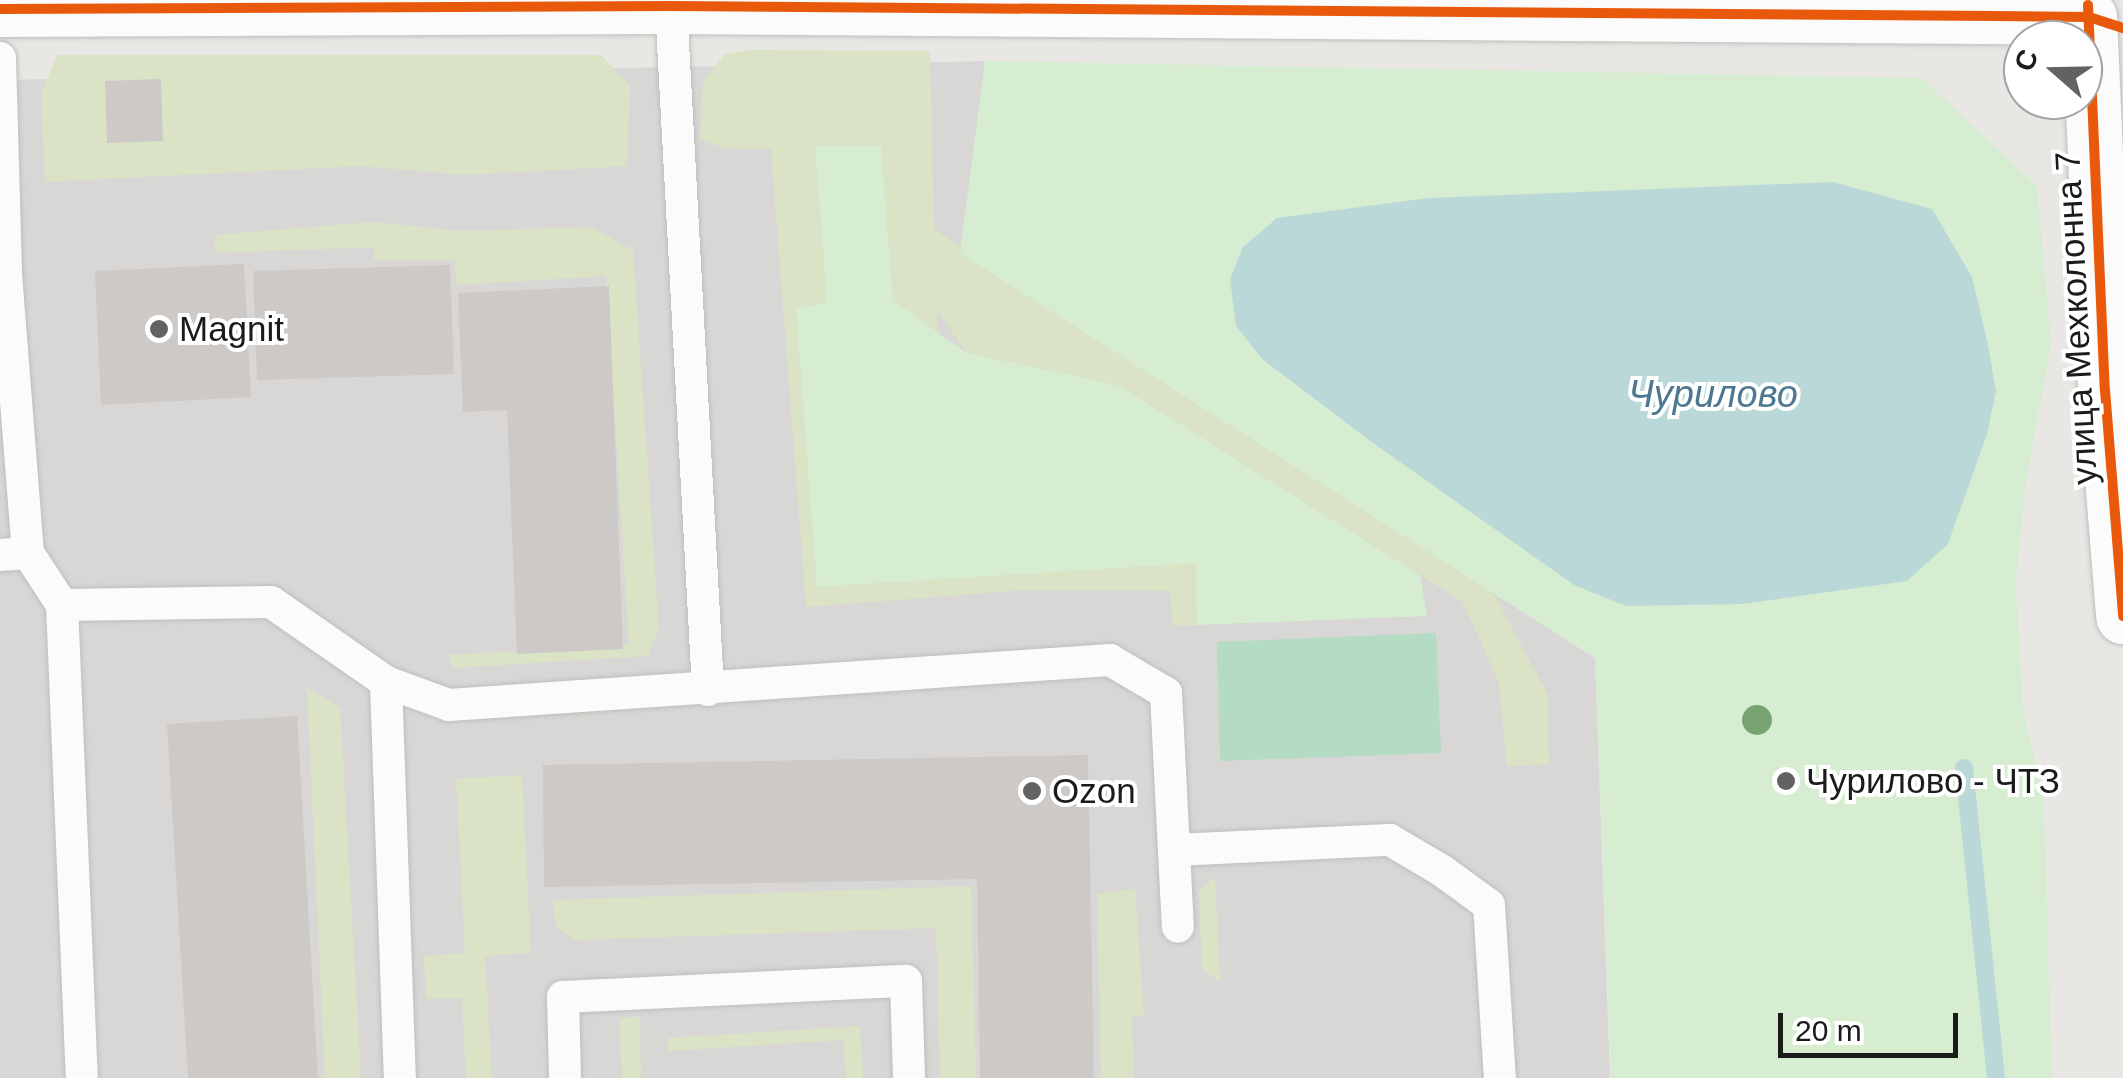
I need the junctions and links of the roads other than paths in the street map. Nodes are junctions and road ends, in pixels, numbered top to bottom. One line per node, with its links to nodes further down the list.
1 (671, 6): 2 (street); 5 (street, улица Мехколонна 7); 10 (lane)
2 (0, 9)
3 (0, 58): 4 (lane)
4 (3, 274): 6 (lane)
5 (2113, 342): 8 (street, улица Мехколонна 7)
6 (14, 554): 7 (lane)
7 (62, 605): 9 (lane); 13 (lane)
8 (2123, 616)
9 (386, 682): 10 (lane); 14 (lane)
10 (708, 690): 11 (lane)
11 (1175, 850): 12 (lane); 17 (lane)
12 (1178, 927)
13 (82, 1078)
14 (400, 1078)
15 (566, 1078): 16 (lane)
16 (909, 1078)
17 (1500, 1078)

